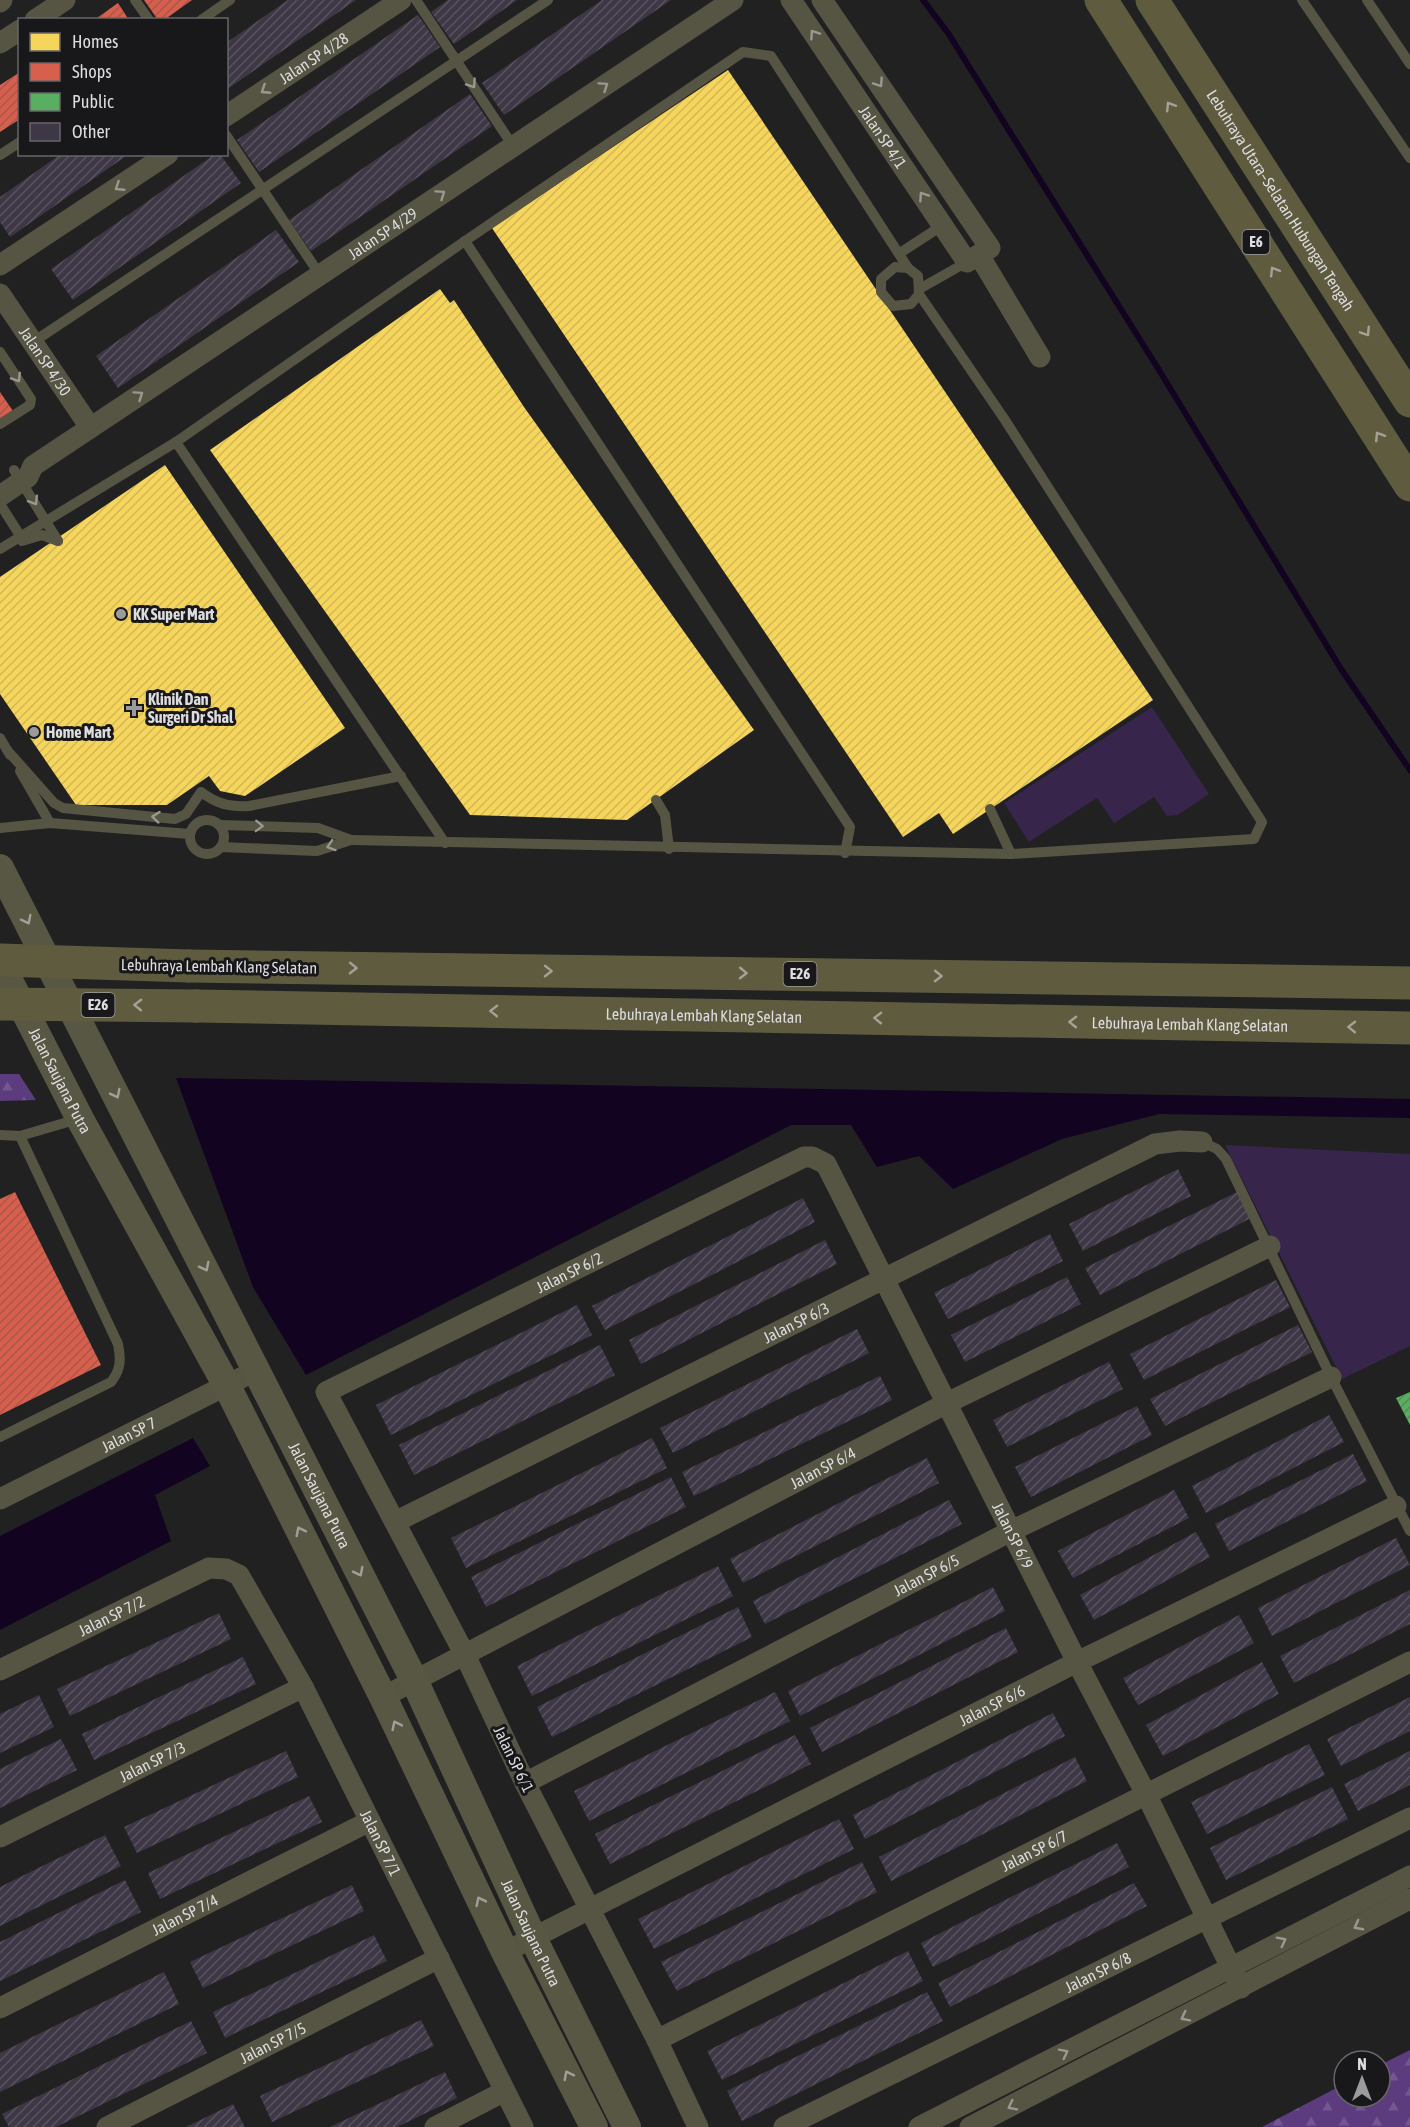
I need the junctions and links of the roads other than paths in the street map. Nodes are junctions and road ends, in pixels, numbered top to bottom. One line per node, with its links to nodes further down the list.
1 (65, 0): 14 (street)
2 (135, 0): 15 (lane)
3 (230, 0): 16 (lane)
4 (401, 0): 21 (street, Jalan SP 4/28, one-way to 21)
5 (416, 0): 19 (lane)
6 (548, 0): 19 (lane)
7 (732, 0): 24 (street, Jalan SP 4/29, one-way to 7)
8 (791, 0): 29 (street, Jalan SP 4/1, one-way to 8)
9 (822, 0): 32 (street, Jalan SP 4/1, one-way to 32)
10 (1101, 0): 46 (highway, E6, one-way to 10)
11 (1152, 0): 41 (highway, Lebuhraya Utara–Selatan Hubungan Tengah, one-way to 41)
12 (1302, 0): 27 (lane)
13 (1367, 0): 20 (lane)
14 (38, 18)
15 (147, 18)
16 (204, 18)
17 (18, 31): 18 (street)
18 (0, 43)
19 (456, 61): 24 (lane, one-way to 24); 28 (lane)
20 (1410, 64)
21 (228, 115)
22 (228, 138): 28 (lane)
23 (18, 143): 25 (lane)
24 (513, 146): 35 (street, Jalan SP 4/29, one-way to 24)
25 (0, 155)
26 (165, 156): 33 (street, one-way to 33)
27 (1410, 158)
28 (263, 189): 35 (lane); 38 (lane)
29 (943, 225): 31 (lane); 32 (street, Jalan SP 4/1)
30 (465, 241): 31 (lane); 44 (lane); 65 (lane)
31 (900, 253): 34 (lane)
32 (973, 258): 36 (lane); 40 (street, Jalan SP 4/1)
33 (0, 265)
34 (908, 268): 36 (lane); 36 (lane)
35 (320, 274): 43 (street, Jalan SP 4/29, one-way to 35)
36 (920, 291): 66 (lane)
37 (0, 294): 38 (street, Jalan SP 4/30)
38 (33, 342): 43 (street, Jalan SP 4/30)
39 (0, 352): 42 (lane, one-way to 42)
40 (1040, 357)
41 (1410, 401)
42 (0, 424)
43 (90, 428): 45 (street, Jalan SP 4/29)
44 (176, 442): 49 (lane); 54 (lane)
45 (17, 474): 47 (street, Jalan SP 4/29); 49 (lane, one-way to 49)
46 (1410, 485)
47 (0, 496)
48 (0, 504): 50 (lane)
49 (47, 521): 50 (lane); 51 (lane)
50 (21, 537): 51 (lane)
51 (4, 547)
52 (0, 738): 53 (lane)
53 (7, 750): 54 (lane, one-way to 53); 57 (lane)
54 (401, 776): 62 (lane)
55 (656, 800): 64 (lane)
56 (990, 809): 66 (lane)
57 (50, 823): 59 (lane); 60 (lane)
58 (219, 825): 60 (lane); 61 (lane, one-way to 61); 63 (lane)
59 (0, 828)
60 (190, 834): 63 (lane)
61 (351, 840): 62 (lane); 63 (lane, one-way to 63)
62 (445, 843): 64 (lane)
63 (221, 847)
64 (669, 849): 65 (lane)
65 (845, 853): 66 (lane)
66 (1011, 854)
67 (0, 868): 79 (main road, Jalan Saujana Putra, one-way to 79)
68 (0, 962): 69 (highway, Lebuhraya Lembah Klang Selatan / E26, one-way to 69, bridge); 72 (main road, Jalan Saujana Putra)
69 (1410, 983)
70 (0, 1004): 71 (highway, Lebuhraya Lembah Klang Selatan / E26, one-way to 70, bridge)
71 (1410, 1028)
72 (80, 1119): 74 (lane); 81 (main road, Jalan Saujana Putra)
73 (0, 1136): 74 (lane)
74 (20, 1136): 84 (lane)
75 (1202, 1142): 77 (lane); 78 (street, Jalan SP 6/3)
76 (812, 1157): 78 (street, Jalan SP 6/9); 82 (street, Jalan SP 6/2)
77 (1270, 1246): 80 (lane); 83 (street, Jalan SP 6/4)
78 (884, 1277): 83 (street, Jalan SP 6/9); 87 (street, Jalan SP 6/3)
79 (257, 1370): 81 (street, Jalan SP 7); 95 (main road, Jalan Saujana Putra, one-way to 95)
80 (1331, 1377): 86 (lane); 88 (street, Jalan SP 6/5)
81 (227, 1386): 85 (street, Jalan SP 7); 97 (main road, Jalan Saujana Putra, one-way to 81)
82 (326, 1392): 87 (street, Jalan SP 6/1)
83 (946, 1403): 88 (street, Jalan SP 6/9); 91 (street, Jalan SP 6/4)
84 (0, 1437)
85 (0, 1499)
86 (1396, 1506): 89 (lane); 92 (street, Jalan SP 6/6)
87 (395, 1522): 91 (street, Jalan SP 6/1)
88 (1011, 1531): 92 (street, Jalan SP 6/9); 98 (street, Jalan SP 6/5)
89 (1410, 1531)
90 (226, 1569): 94 (street, Jalan SP 7/2); 96 (street, Jalan SP 7/1)
91 (465, 1655): 95 (street, Jalan SP 6/4); 98 (street, Jalan SP 6/1)
92 (1077, 1662): 99 (street, Jalan SP 6/9); 105 (street, Jalan SP 6/6)
93 (1410, 1662): 99 (street, Jalan SP 6/7)
94 (0, 1670)
95 (415, 1682): 97 (street, Jalan SP 6/4); 107 (main road, Jalan Saujana Putra)
96 (303, 1687): 101 (street, Jalan SP 7/1); 102 (street, Jalan SP 7/3)
97 (383, 1697): 108 (main road, Jalan Saujana Putra, one-way to 97)
98 (525, 1783): 105 (street, Jalan SP 6/1)
99 (1147, 1796): 106 (street, Jalan SP 6/9); 113 (street, Jalan SP 6/7)
100 (1410, 1818): 106 (street, Jalan SP 6/8)
101 (370, 1821): 109 (street, Jalan SP 7/1); 112 (street, Jalan SP 7/4)
102 (0, 1837)
103 (1410, 1876): 110 (street, one-way to 103)
104 (1410, 1899): 111 (street, one-way to 111)
105 (590, 1909): 107 (street, Jalan SP 6/6); 113 (street, Jalan SP 6/1)
106 (1206, 1919): 110 (street, Jalan SP 6/9); 121 (street, Jalan SP 6/8)
107 (533, 1938): 108 (street, Jalan SP 6/6); 119 (main road, Jalan Saujana Putra)
108 (505, 1952): 118 (main road, Jalan Saujana Putra, one-way to 108)
109 (439, 1958): 114 (street, Jalan SP 7/1); 115 (street, Jalan SP 7/5)
110 (1230, 1968): 111 (street, Jalan SP 6/9); 122 (street, one-way to 110)
111 (1241, 1988): 123 (street, one-way to 123)
112 (0, 2007)
113 (657, 2040): 120 (street, Jalan SP 6/1)
114 (505, 2091): 116 (street); 117 (street, Jalan SP 7/1)
115 (107, 2127)
116 (435, 2127)
117 (523, 2127)
118 (594, 2127)
119 (627, 2127)
120 (698, 2127)
121 (784, 2127)
122 (919, 2127)
123 (970, 2127)

